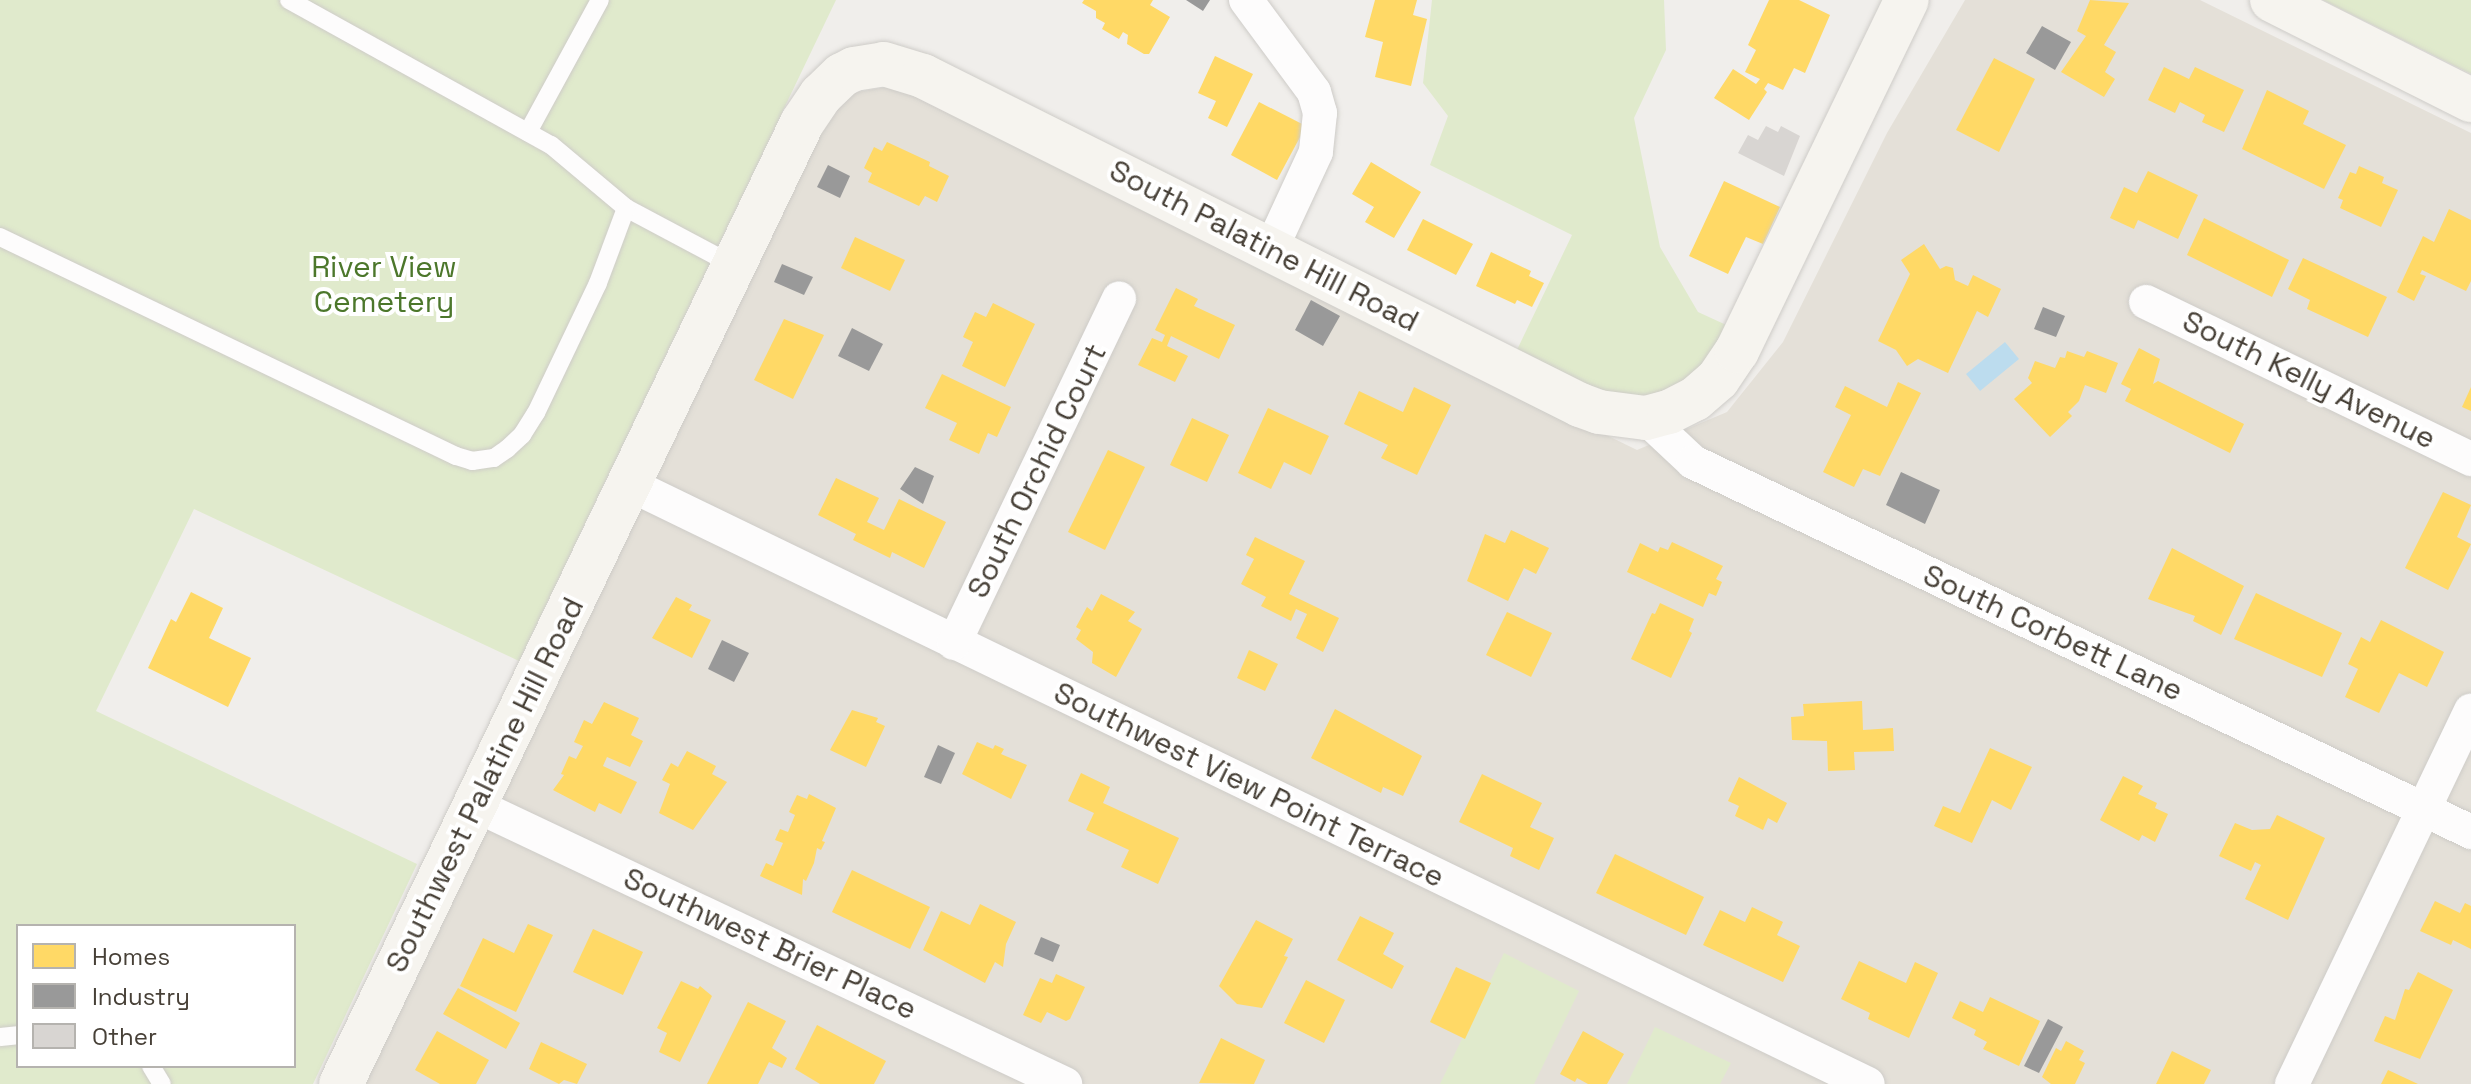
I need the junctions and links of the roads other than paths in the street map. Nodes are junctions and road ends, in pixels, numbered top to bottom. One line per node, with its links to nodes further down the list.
1 (289, 0): 7 (lane)
2 (600, 0): 7 (lane)
3 (1246, 0): 10 (street)
4 (1907, 0): 14 (street, South Palatine Hill Road)
5 (2272, 0): 6 (street)
6 (2471, 100)
7 (528, 132): 8 (lane)
8 (626, 208): 9 (lane); 11 (lane)
9 (0, 237)
10 (1271, 249): 11 (street, South Palatine Hill Road); 14 (street, South Palatine Hill Road)
11 (735, 266): 16 (street, South Palatine Hill Road)
12 (1119, 298): 17 (street, South Orchid Court)
13 (2146, 302): 15 (street, South Kelly Avenue)
14 (1646, 418): 20 (street, South Corbett Lane)
15 (2471, 459)
16 (631, 485): 17 (street, Southwest View Point Terrace); 19 (street, Southwest Palatine Hill Road)
17 (954, 643): 24 (street, Southwest View Point Terrace)
18 (2471, 711): 20 (street)
19 (475, 805): 22 (street, Southwest Palatine Hill Road); 23 (street, Southwest Brier Place)
20 (2424, 809): 21 (street, South Corbett Lane); 25 (street)
21 (2471, 832)
22 (341, 1084)
23 (1065, 1084)
24 (1868, 1084)
25 (2292, 1084)

